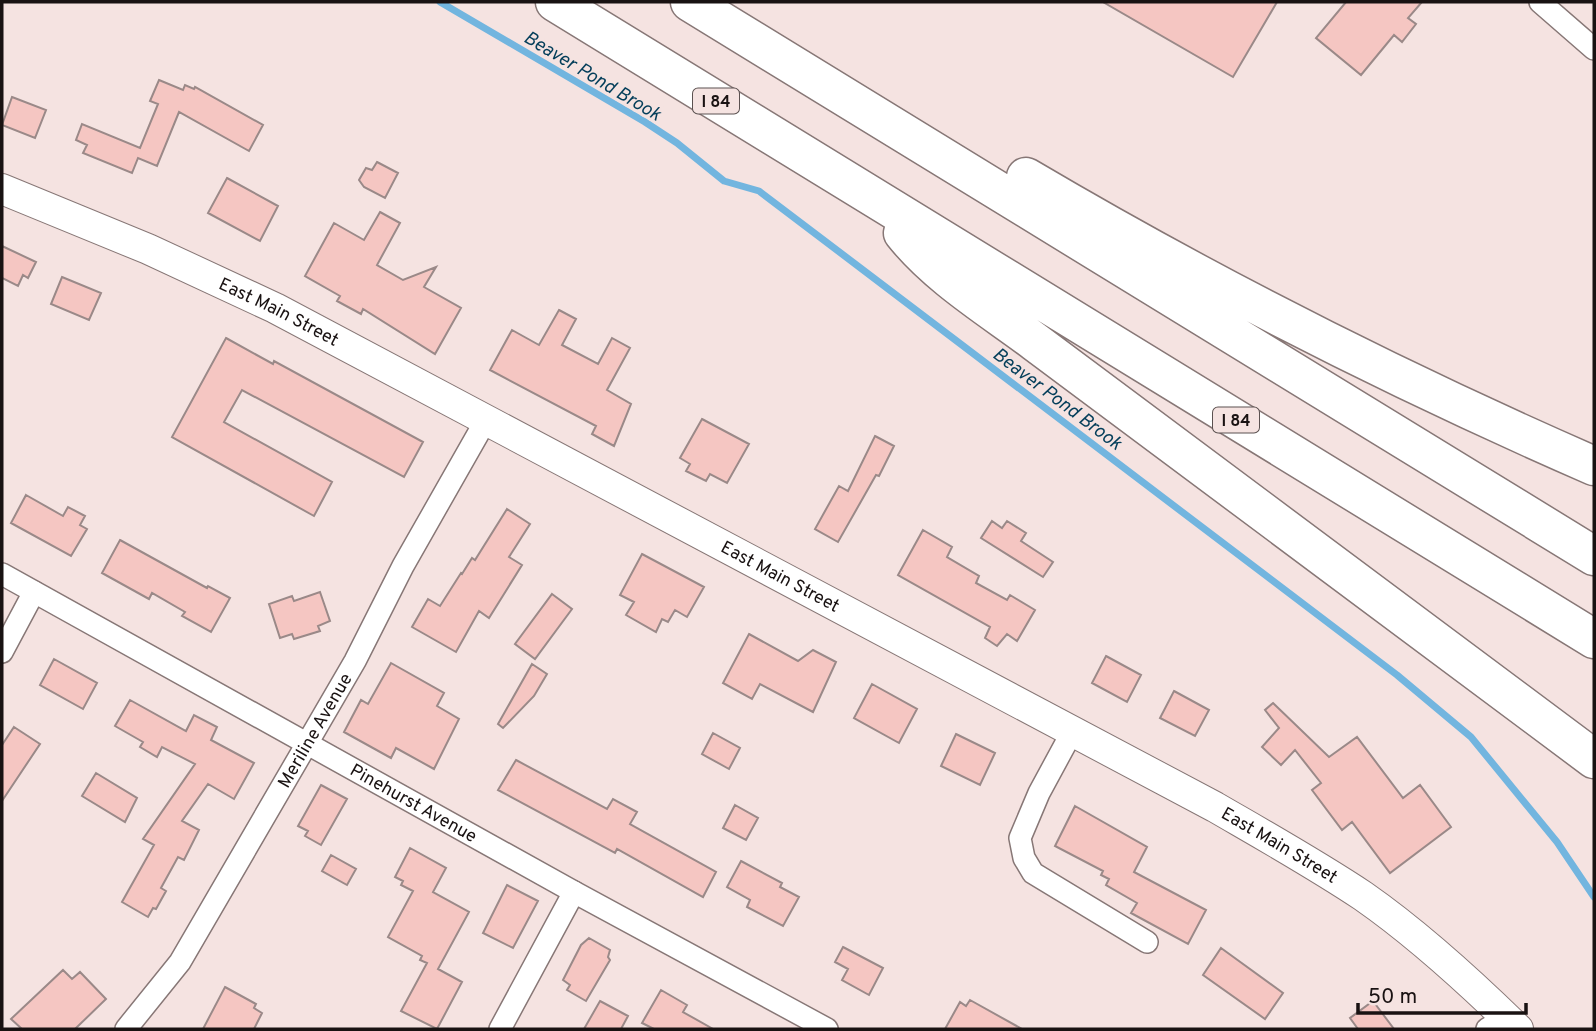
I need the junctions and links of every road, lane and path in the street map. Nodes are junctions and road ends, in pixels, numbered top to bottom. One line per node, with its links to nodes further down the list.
1 (555, 2): 7 (highway, I 84)
2 (690, 2): 5 (highway)
3 (1540, 2): 4 (street)
4 (1594, 49)
5 (915, 139): 9 (highway); 10 (highway)
6 (2, 189): 8 (main road, East Main Street)
7 (878, 200): 13 (highway, I 84); 17 (highway)
8 (486, 420): 15 (main road, East Main Street); 16 (street, Meriline Avenue)
9 (1594, 466)
10 (1594, 556)
11 (2, 574): 12 (street, Pinehurst Avenue)
12 (34, 592): 14 (street); 16 (street, Pinehurst Avenue)
13 (1594, 639)
14 (2, 652)
15 (1072, 732): 19 (street); 20 (main road, East Main Street)
16 (306, 744): 18 (street, Pinehurst Avenue); 21 (street, Meriline Avenue)
17 (1594, 759)
18 (574, 892): 22 (street); 23 (street, Pinehurst Avenue)
19 (1147, 942)
20 (1504, 1025)
21 (126, 1029)
22 (500, 1029)
23 (827, 1029)

